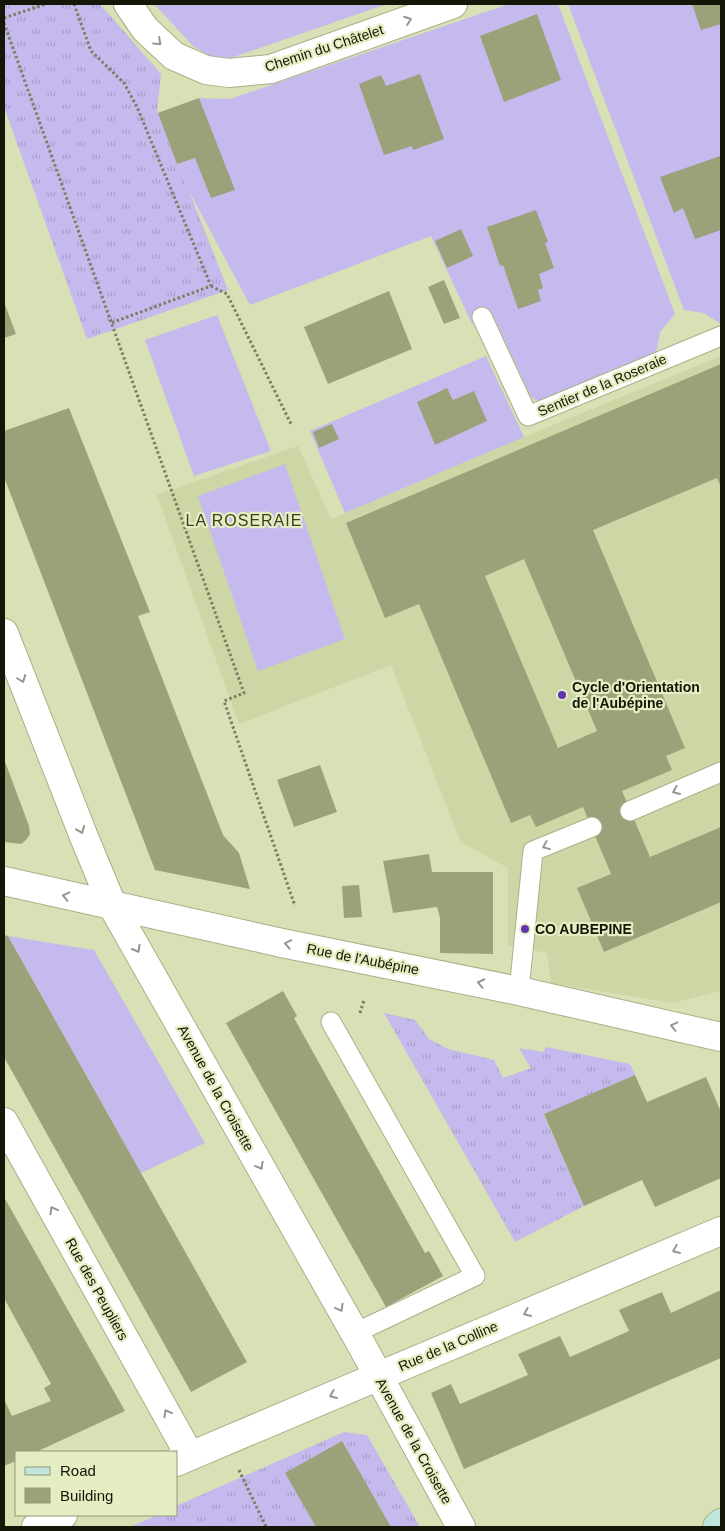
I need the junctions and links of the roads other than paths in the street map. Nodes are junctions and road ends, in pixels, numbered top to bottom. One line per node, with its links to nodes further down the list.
1 (128, 4): 2 (street, Chemin du Châtelet, one-way to 2)
2 (453, 4)
3 (482, 317): 4 (lane, Sentier de la Roseraie)
4 (721, 336)
5 (4, 633): 10 (street, Avenue de la Croisette, one-way to 10)
6 (721, 772): 7 (lane, one-way to 7)
7 (630, 810)
8 (592, 827): 11 (lane, one-way to 11)
9 (4, 881): 10 (street, Rue de l'Aubépine, one-way to 9)
10 (113, 906): 11 (street, Rue de l'Aubépine, one-way to 10); 16 (street, Avenue de la Croisette, one-way to 16)
11 (519, 991): 13 (street, Rue de l'Aubépine, one-way to 11)
12 (331, 1022): 16 (lane)
13 (721, 1037)
14 (4, 1122): 18 (street, Rue des Peupliers, one-way to 14)
15 (721, 1231): 17 (street, Rue de la Colline, one-way to 17)
16 (354, 1333): 17 (street, Avenue de la Croisette)
17 (378, 1375): 18 (street, Rue de la Colline, one-way to 18); 22 (street, Avenue de la Croisette)
18 (183, 1459)
19 (61, 1516): 21 (street)
20 (721, 1523): 23 (street)
21 (36, 1527)
22 (461, 1527)
23 (717, 1527)

